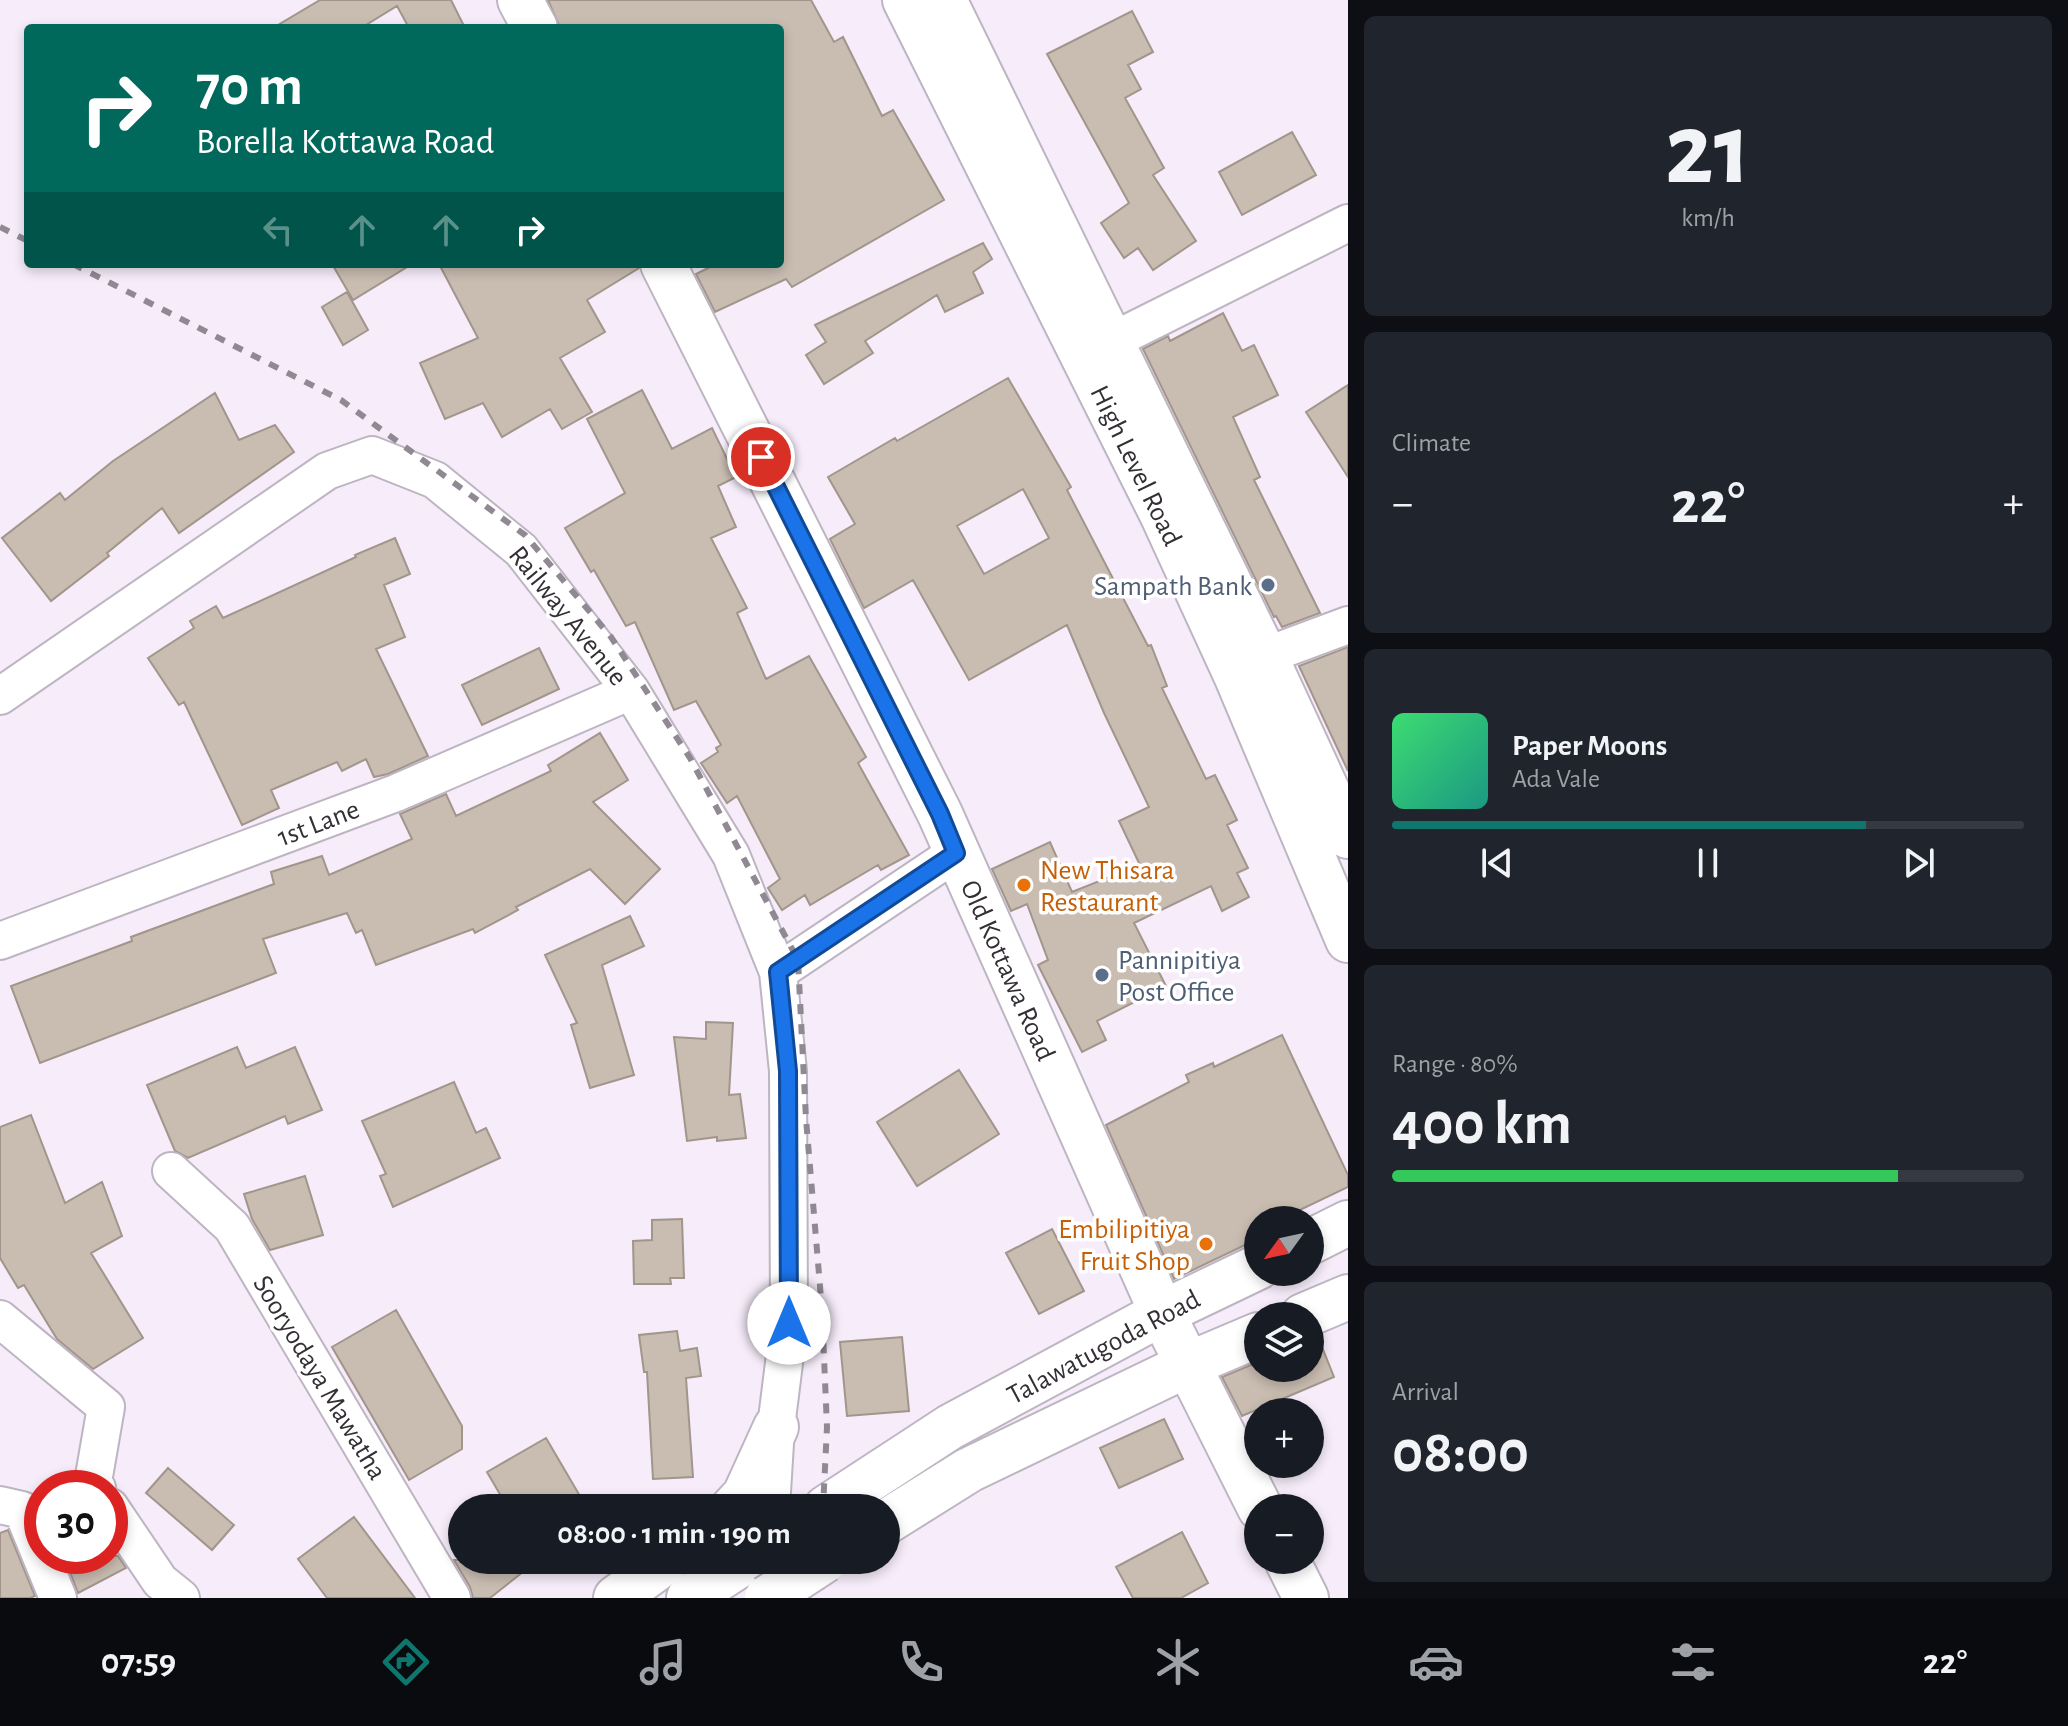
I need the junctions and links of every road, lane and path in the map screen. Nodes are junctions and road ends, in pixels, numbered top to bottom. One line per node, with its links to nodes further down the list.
1 (520, 0): 4 (main road)
2 (905, 0): 14 (main road, High Level Road)
3 (944, 0): 7 (main road, High Level Road)
4 (533, 24)
5 (1348, 223): 7 (street)
6 (665, 268): 13 (main road, Old Kottawa Road)
7 (1112, 341): 9 (main road, High Level Road)
8 (1348, 625): 9 (street)
9 (1265, 656): 12 (main road, High Level Road)
10 (631, 691): 11 (street, Railway Avenue); 15 (street, 1st Lane); 16 (street, Railway Avenue)
11 (0, 696)
12 (1348, 836)
13 (956, 853): 16 (street); 23 (main road, Old Kottawa Road)
14 (1348, 940)
15 (0, 941)
16 (778, 972): 27 (street, Railway Avenue)
17 (171, 1171): 41 (street, Sooryodaya Mawatha)
18 (1348, 1223): 19 (main road)
19 (1324, 1235)
20 (1244, 1274): 23 (main road, Talawatugoda Road)
21 (1348, 1297): 22 (main road)
22 (1324, 1307)
23 (1162, 1313): 26 (main road, Old Kottawa Road); 31 (main road, Talawatugoda Road)
24 (0, 1319): 28 (street)
25 (1244, 1341): 26 (main road, Talawatugoda Road)
26 (1187, 1365): 32 (main road, Old Kottawa Road); 34 (main road, Talawatugoda Road)
27 (776, 1427): 29 (main road); 30 (street, Railway Avenue)
28 (95, 1470)
29 (745, 1494)
30 (772, 1494)
31 (847, 1494)
32 (1253, 1494)
33 (0, 1505): 39 (street)
34 (900, 1513)
35 (128, 1534): 40 (street)
36 (649, 1574): 42 (main road)
37 (1294, 1574): 44 (main road)
38 (765, 1580): 43 (main road)
39 (58, 1598)
40 (181, 1598)
41 (452, 1598)
42 (616, 1598)
43 (689, 1598)
44 (1306, 1598)

